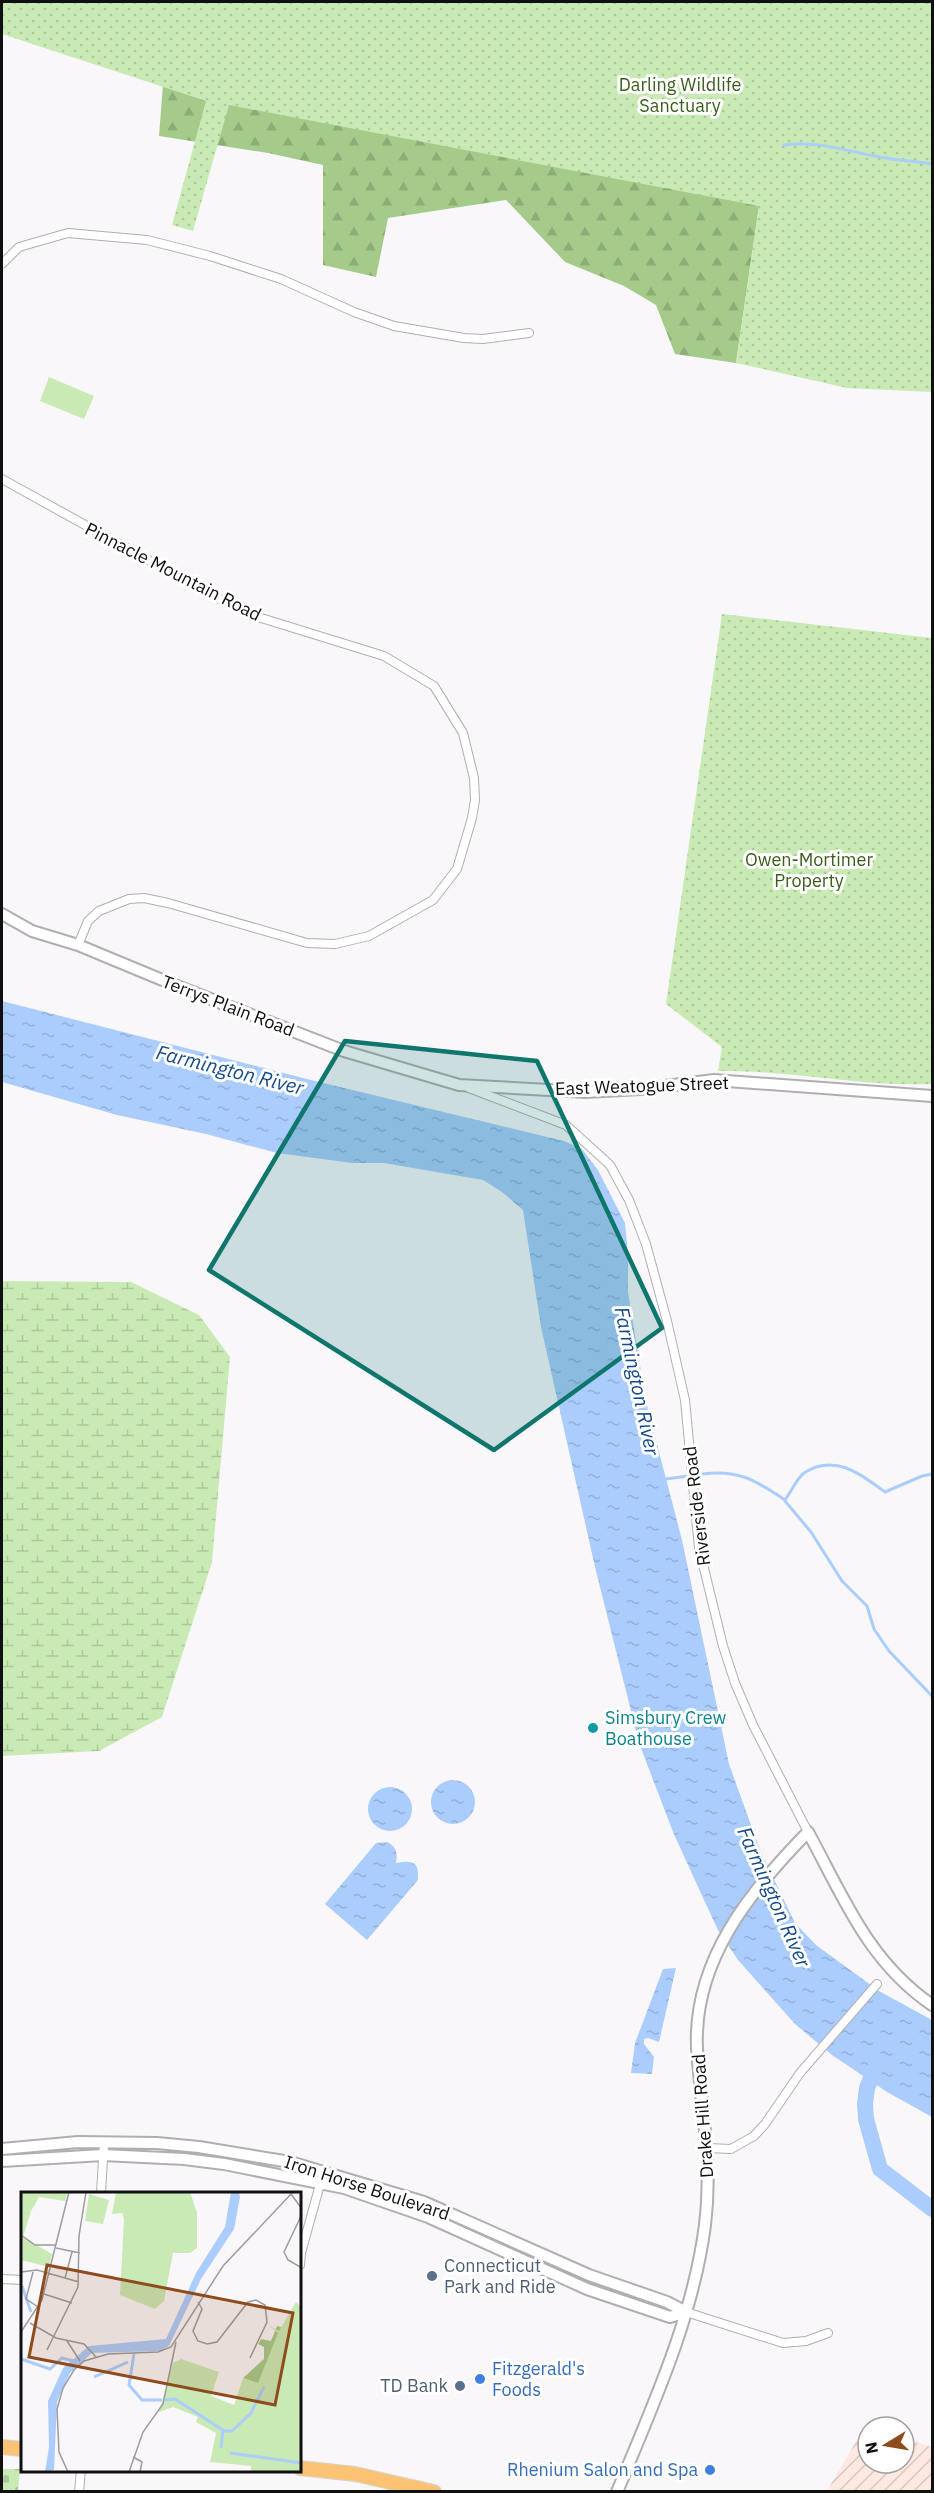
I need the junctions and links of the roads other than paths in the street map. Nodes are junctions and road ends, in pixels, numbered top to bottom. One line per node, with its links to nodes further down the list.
1 (2, 264): 2 (street)
2 (529, 333)
3 (2, 479): 5 (street, Pinnacle Mountain Road)
4 (2, 914): 5 (street, Terrys Plain Road)
5 (78, 945): 6 (street, Terrys Plain Road)
6 (459, 1085): 7 (street, East Weatogue Street); 8 (street, Riverside Road)
7 (933, 1096)
8 (808, 1832): 10 (street, Riverside Road); 12 (street, Drake Hill Road)
9 (877, 1984): 12 (street)
10 (933, 2005)
11 (104, 2143): 13 (street, Iron Horse Boulevard); 14 (street); 16 (street, Iron Horse Boulevard)
12 (708, 2148): 22 (street, Drake Hill Road)
13 (2, 2149)
14 (103, 2155): 15 (street, Iron Horse Boulevard); 17 (street, Iron Horse Boulevard); 18 (street)
15 (2, 2161)
16 (324, 2170): 17 (street); 22 (street, Iron Horse Boulevard)
17 (320, 2184): 19 (street); 22 (street, Iron Horse Boulevard)
18 (101, 2192)
19 (302, 2249)
20 (2, 2279): 21 (street)
21 (21, 2280)
22 (686, 2312): 23 (street); 30 (street, Drake Hill Road)
23 (828, 2333)
24 (2, 2447): 25 (highway)
25 (21, 2449)
26 (302, 2468): 28 (highway)
27 (81, 2472): 29 (street)
28 (430, 2491)
29 (79, 2492)
30 (617, 2492)

